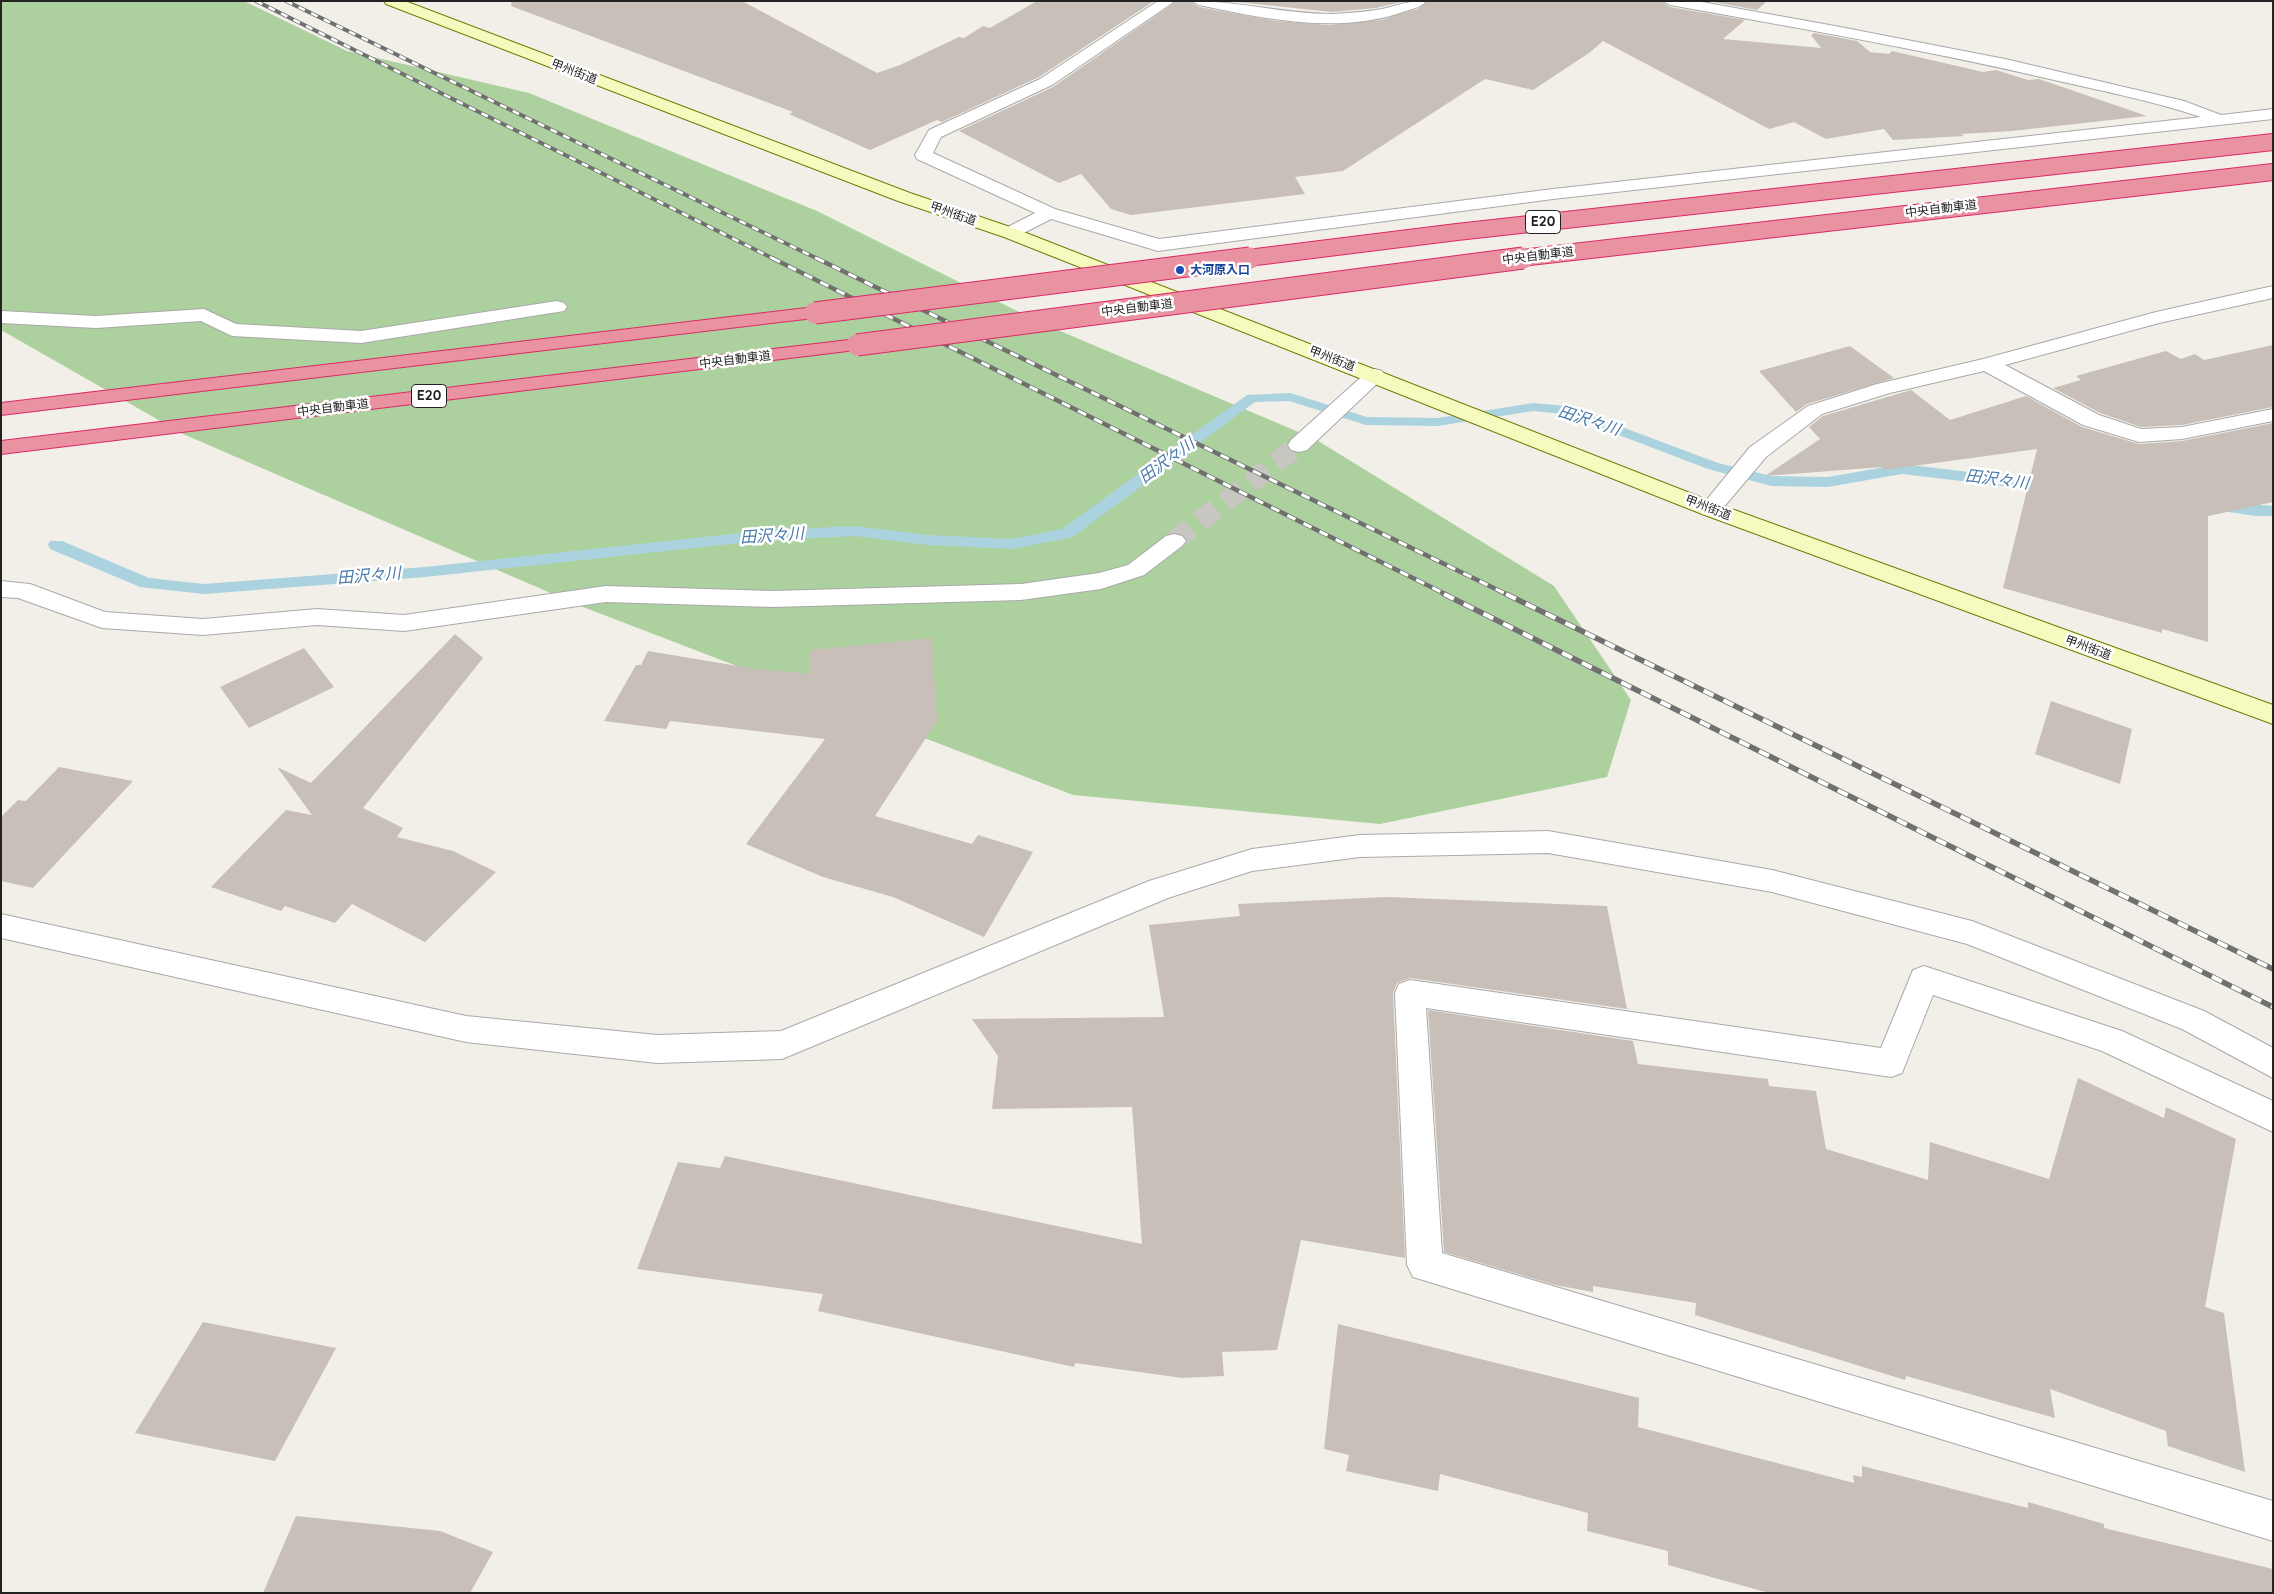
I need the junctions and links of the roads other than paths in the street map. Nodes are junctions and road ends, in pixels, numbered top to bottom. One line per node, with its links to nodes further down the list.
1 (391, 1): 11 (main road, 甲州街道)
2 (1168, 1): 10 (street)
3 (1199, 1): 4 (street)
4 (1419, 1)
5 (1670, 1): 7 (street)
6 (2273, 114): 7 (street)
7 (2220, 119): 10 (street)
8 (2273, 142): 17 (highway, E20, bridge)
9 (2273, 172): 20 (highway, 中央自動車道 / E20, bridge)
10 (1049, 213): 11 (street)
11 (1010, 233): 16 (main road, 甲州街道)
12 (2273, 292): 15 (street)
13 (556, 307): 14 (street)
14 (1, 317)
15 (1987, 364): 18 (street); 21 (street)
16 (1375, 376): 19 (street); 21 (main road, 甲州街道)
17 (1, 409)
18 (2273, 415)
19 (1299, 445)
20 (1, 448)
21 (1710, 509): 24 (main road, 甲州街道)
22 (1174, 541): 23 (street)
23 (1, 589)
24 (2273, 715)
25 (1, 926): 26 (street)
26 (2273, 1064)
27 (2273, 1117): 28 (street)
28 (2273, 1521)

